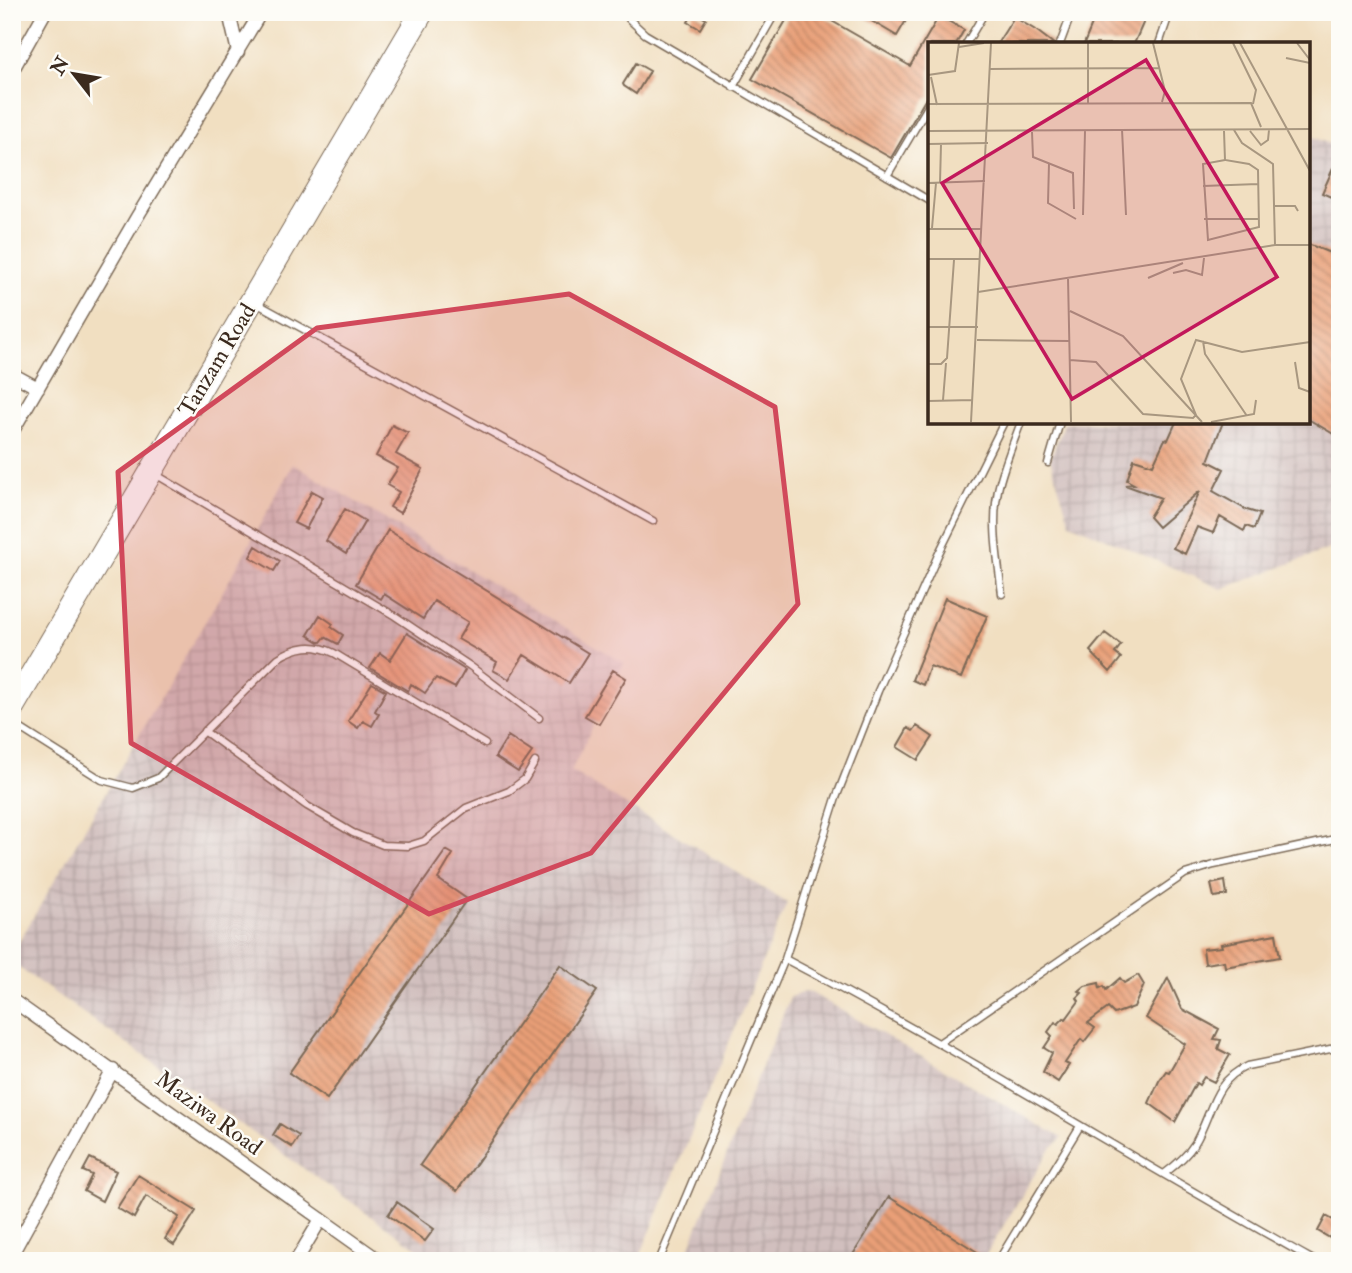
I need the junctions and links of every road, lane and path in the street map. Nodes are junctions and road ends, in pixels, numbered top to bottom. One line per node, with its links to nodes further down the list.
1 (46, 12): 14 (street)
2 (261, 12): 13 (street)
3 (422, 12): 19 (highway, Tanzam Road)
4 (628, 12): 15 (lane)
5 (776, 12): 15 (lane)
6 (985, 12): 10 (lane)
7 (1072, 12): 11 (lane)
8 (1170, 12): 12 (lane)
9 (229, 13): 13 (street)
10 (967, 42)
11 (1061, 42)
12 (1160, 42)
13 (238, 52): 21 (street)
14 (12, 71)
15 (733, 87): 17 (lane)
16 (928, 106): 17 (lane)
17 (887, 176): 18 (lane)
18 (928, 200)
19 (252, 301): 27 (highway, Tanzam Road); 28 (lane)
20 (12, 374): 21 (street)
21 (38, 388): 25 (street)
22 (1003, 424): 37 (lane)
23 (1020, 424): 29 (lane)
24 (1059, 424): 26 (lane)
25 (12, 432)
26 (1048, 463)
27 (150, 471): 30 (highway, Tanzam Road); 31 (lane)
28 (653, 521)
29 (1002, 594)
30 (12, 708)
31 (539, 718)
32 (12, 723): 33 (lane)
33 (204, 731): 34 (lane); 35 (lane)
34 (485, 744)
35 (535, 762)
36 (1340, 838): 39 (lane)
37 (785, 960): 39 (lane); 48 (lane)
38 (12, 1000): 41 (street, Maziwa Road)
39 (939, 1042): 42 (lane)
40 (1340, 1047): 43 (lane)
41 (113, 1070): 44 (street, Maziwa Road); 45 (street)
42 (1080, 1126): 43 (lane); 49 (lane)
43 (1164, 1174): 50 (lane)
44 (321, 1219): 46 (street); 47 (street, Maziwa Road)
45 (12, 1254)
46 (296, 1261)
47 (380, 1261)
48 (659, 1261)
49 (999, 1261)
50 (1315, 1261)

